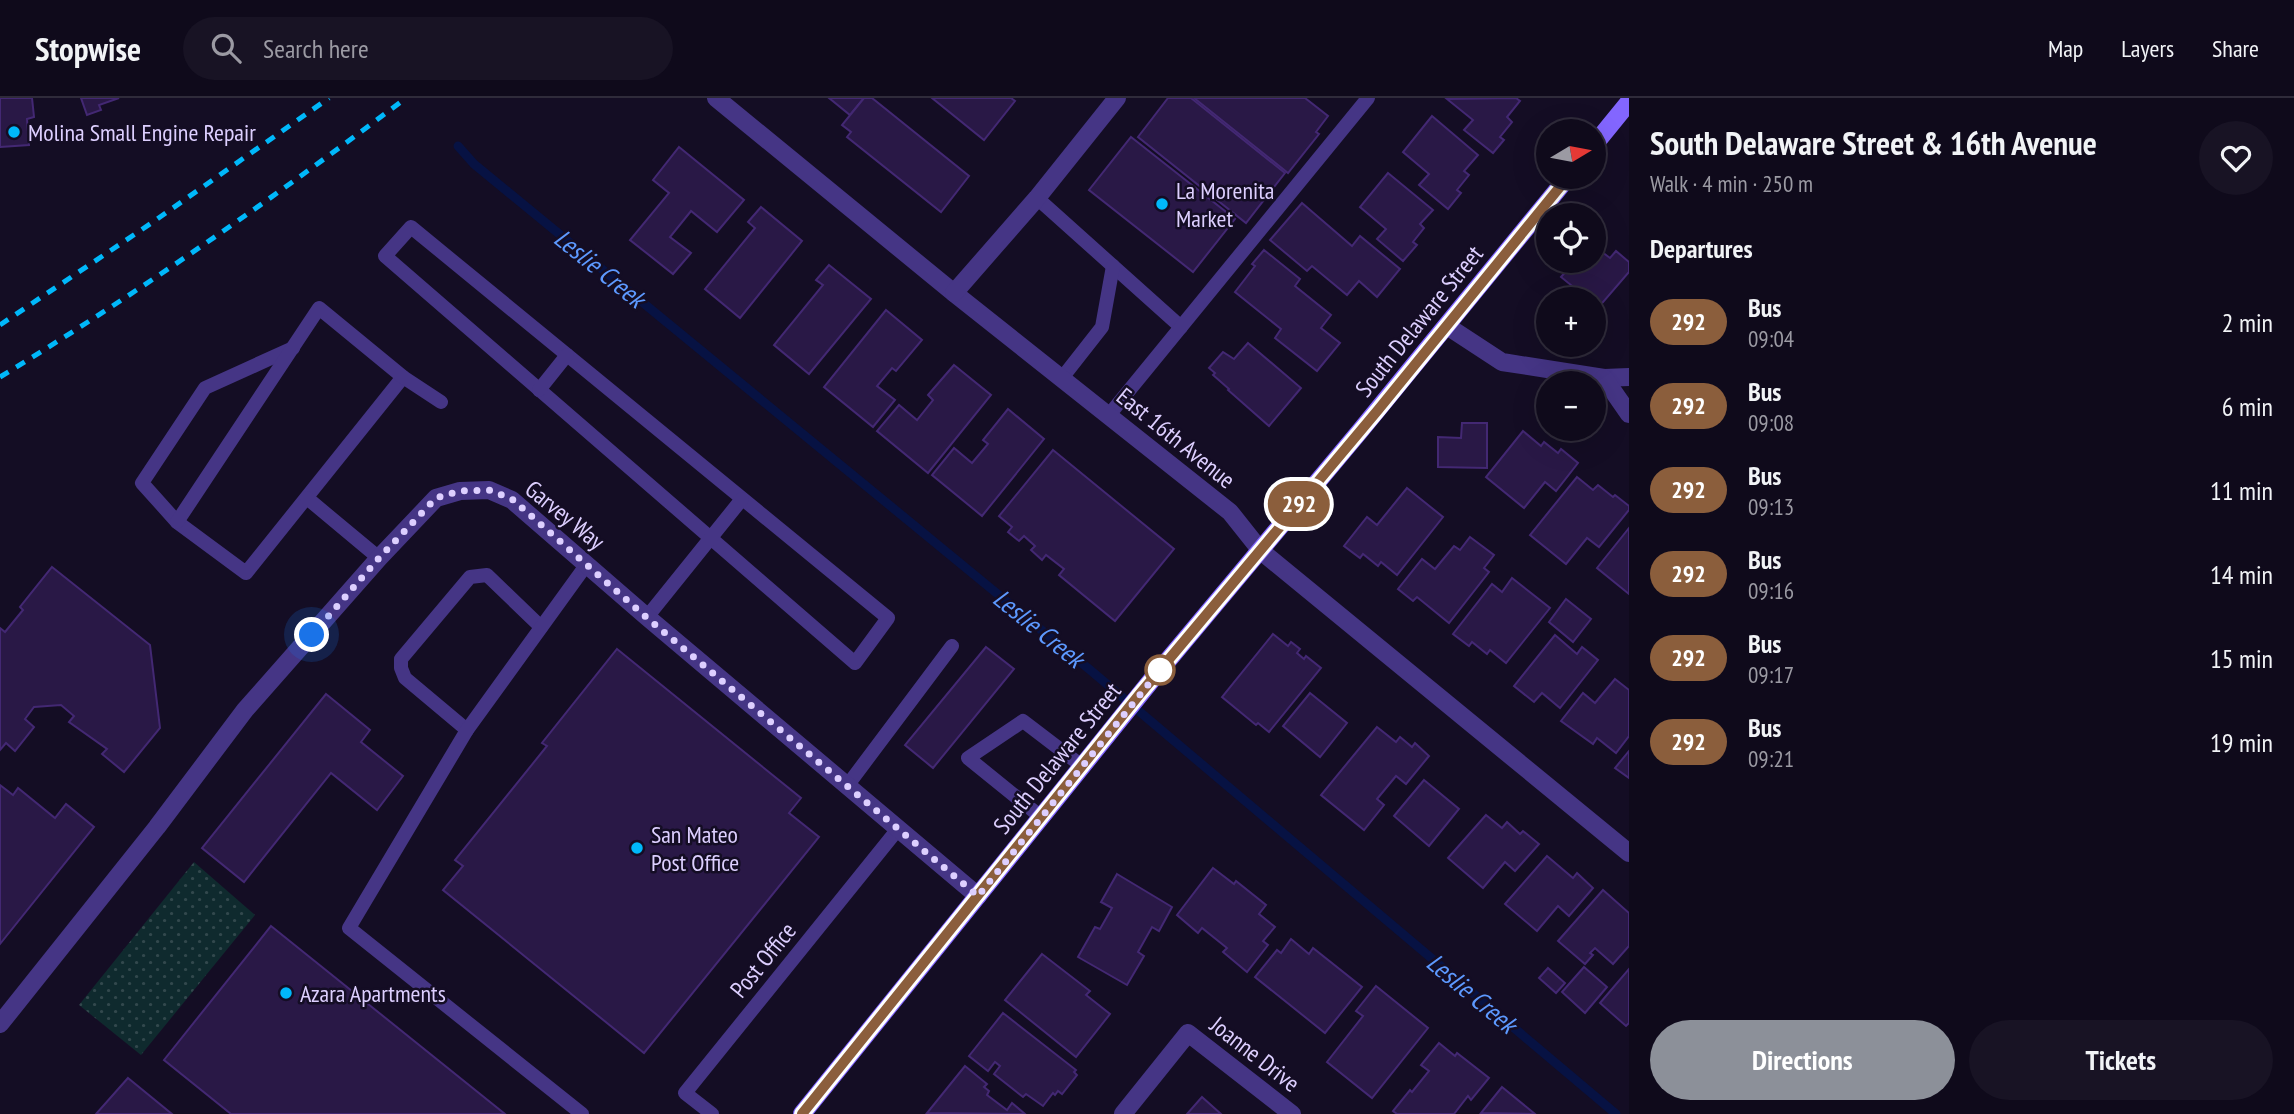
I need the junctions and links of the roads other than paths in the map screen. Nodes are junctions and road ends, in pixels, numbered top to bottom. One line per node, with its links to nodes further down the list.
1 (716, 98): 9 (street, East 16th Avenue)
2 (1117, 98): 7 (street)
3 (1368, 98): 11 (lane)
4 (1629, 102): 5 (main road)
5 (1606, 130)
6 (1558, 189): 10 (main road, South Delaware Street)
7 (1037, 198): 8 (lane); 9 (street)
8 (1112, 266): 11 (lane); 17 (lane)
9 (954, 293): 17 (street, East 16th Avenue)
10 (1447, 326): 14 (street); 28 (main road, South Delaware Street)
11 (1181, 327): 23 (lane)
12 (293, 348): 15 (lane); 26 (lane); 26 (lane)
13 (567, 355): 20 (lane); 20 (lane); 25 (lane)
14 (1559, 371)
15 (403, 377): 21 (lane); 24 (lane)
16 (1629, 377): 18 (street)
17 (1062, 378): 23 (street, East 16th Avenue)
18 (1606, 378)
19 (1606, 381): 22 (street)
20 (539, 390): 27 (lane)
21 (441, 401)
22 (1629, 414)
23 (1110, 415): 28 (street, East 16th Avenue)
24 (307, 498): 26 (lane); 29 (lane)
25 (742, 499): 27 (lane); 27 (lane)
26 (177, 522)
27 (710, 538): 31 (lane)
28 (1261, 551): 35 (main road, South Delaware Street); 39 (street, East 16th Avenue)
29 (379, 558): 30 (street, Garvey Way); 41 (street, Garvey Way)
30 (587, 564): 31 (street, Garvey Way); 32 (lane)
31 (646, 617): 36 (street, Garvey Way)
32 (541, 627): 34 (lane); 34 (lane)
33 (952, 646): 36 (lane)
34 (467, 730): 42 (lane)
35 (1082, 766): 37 (main road, South Delaware Street); 37 (lane)
36 (847, 786): 38 (street, Garvey Way)
37 (1041, 817): 40 (main road, South Delaware Street)
38 (898, 829): 40 (street, Garvey Way); 43 (lane, Post Office)
39 (1629, 853)
40 (978, 896): 44 (main road, South Delaware Street)
41 (0, 1024)
42 (582, 1114)
43 (712, 1114)
44 (802, 1114)
45 (1123, 1114): 46 (street, Joanne Drive)
46 (1292, 1114)

